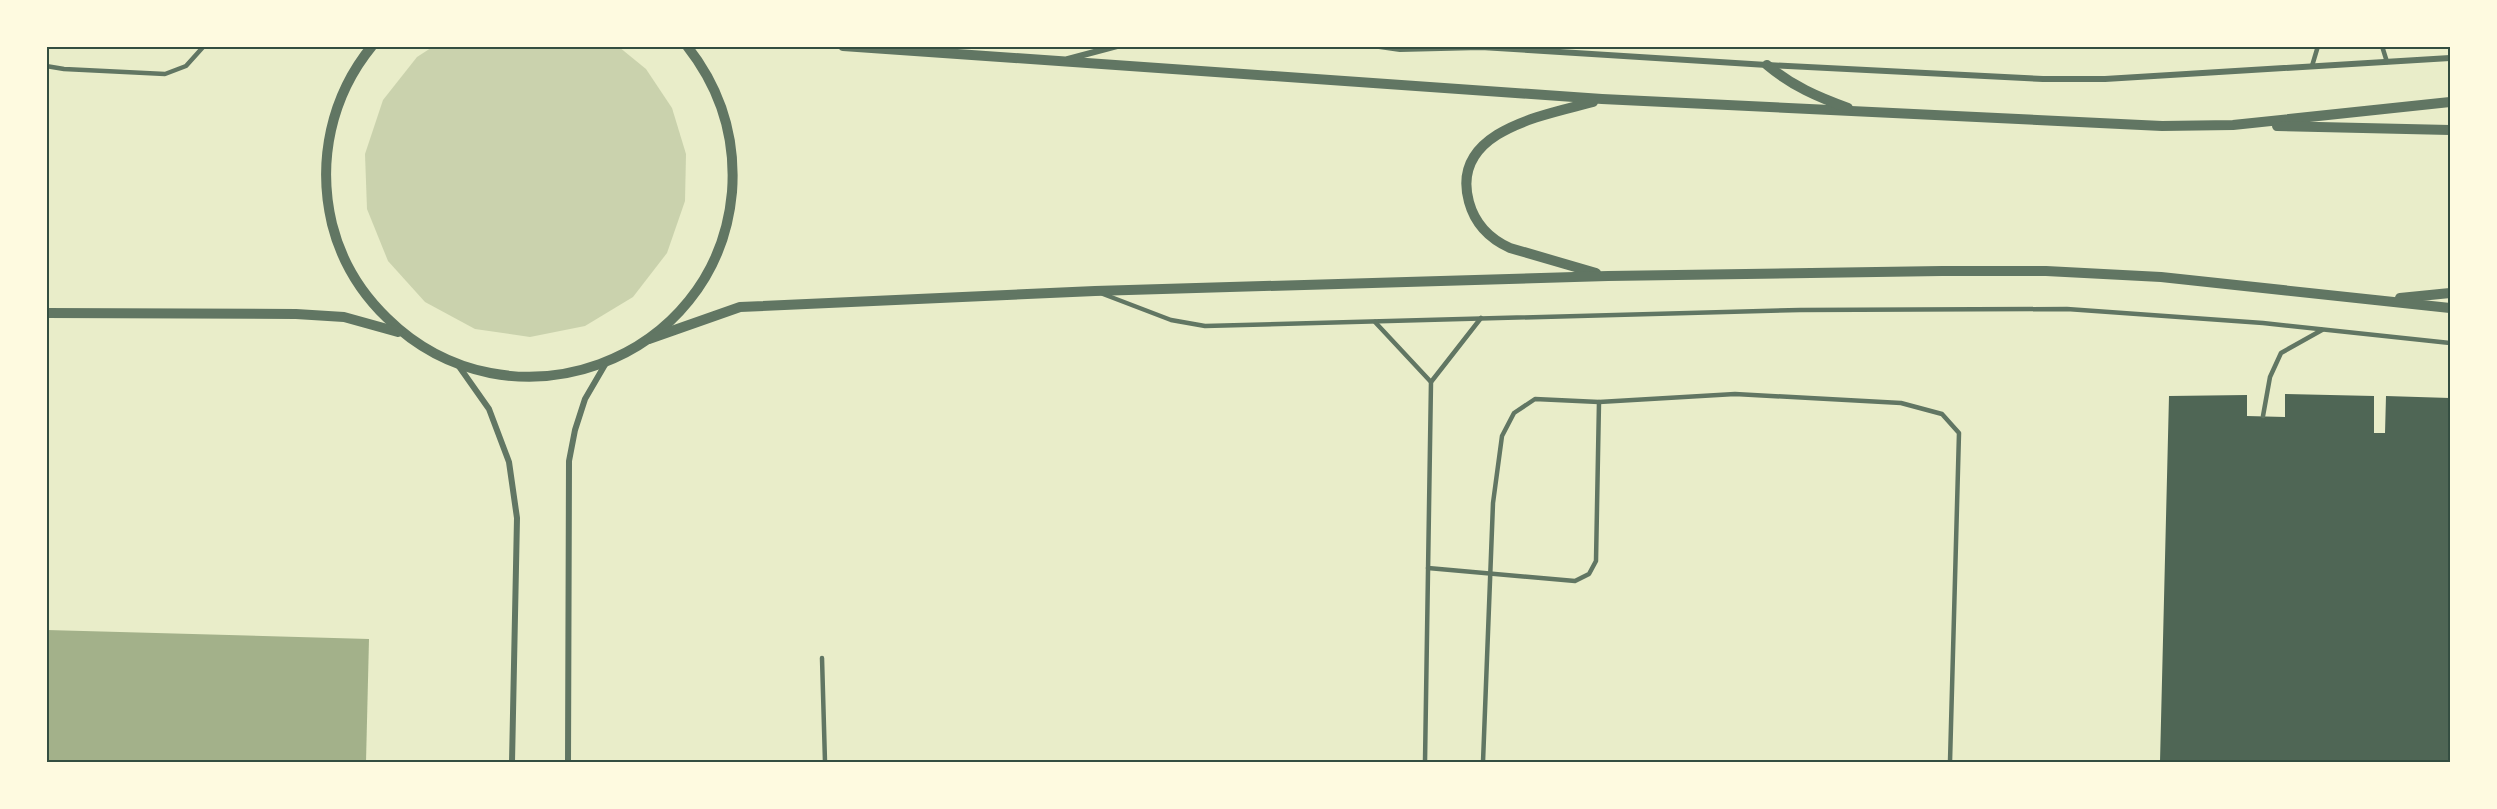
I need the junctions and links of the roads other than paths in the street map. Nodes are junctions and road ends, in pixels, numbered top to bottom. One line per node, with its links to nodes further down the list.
1 (204, 46): 15 (lane)
2 (372, 46): 31 (street)
3 (687, 46): 32 (street)
4 (843, 46): 12 (street)
5 (1117, 46): 12 (street)
6 (1378, 46): 10 (street)
7 (2318, 46): 16 (lane)
8 (2382, 46): 13 (lane)
9 (1481, 47): 10 (street); 14 (street)
10 (1401, 48)
11 (2451, 58): 13 (street)
12 (1054, 62): 17 (street)
13 (2387, 62): 16 (street)
14 (1767, 65): 16 (street); 19 (street)
15 (46, 66)
16 (2312, 66)
17 (1602, 99): 19 (street); 22 (street)
18 (2451, 102): 20 (street)
19 (1859, 113): 20 (street)
20 (2233, 125): 21 (street)
21 (2451, 130)
22 (1608, 276): 23 (street); 25 (street)
23 (1095, 291): 29 (lane); 32 (street)
24 (2451, 293): 25 (street)
25 (2375, 300): 26 (street)
26 (2451, 308)
27 (46, 313): 31 (street)
28 (1481, 318): 29 (lane); 30 (lane); 36 (lane)
29 (1375, 322): 36 (lane)
30 (2322, 330): 33 (lane); 38 (lane)
31 (402, 333): 35 (street)
32 (649, 339): 34 (street)
33 (2451, 343)
34 (607, 363): 35 (street); 43 (street)
35 (458, 365): 42 (street)
36 (1431, 382): 39 (lane)
37 (1599, 402): 40 (lane); 40 (lane); 47 (lane)
38 (2263, 416)
39 (1428, 568): 40 (lane); 45 (lane)
40 (1491, 574): 46 (lane)
41 (822, 658): 44 (lane)
42 (512, 762)
43 (568, 762)
44 (825, 762)
45 (1425, 762)
46 (1483, 762)
47 (1950, 762)

